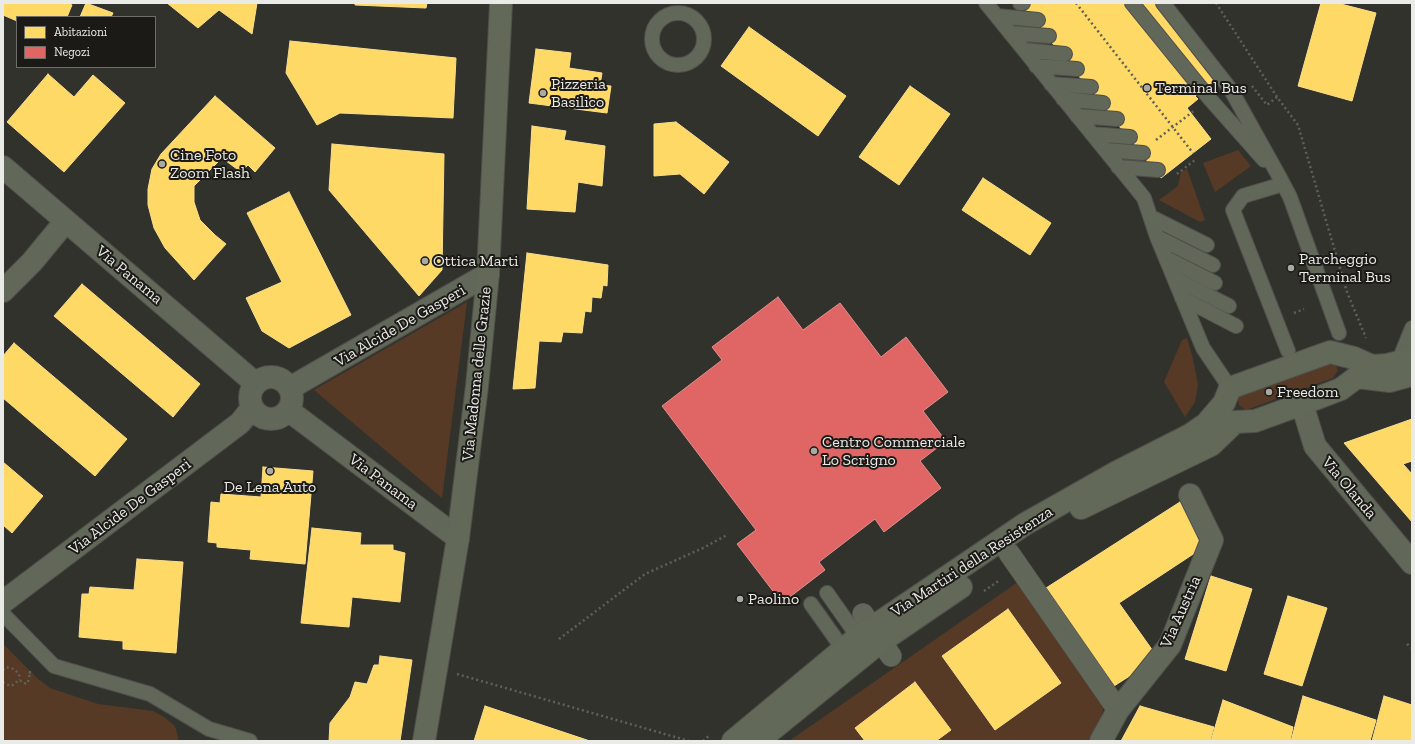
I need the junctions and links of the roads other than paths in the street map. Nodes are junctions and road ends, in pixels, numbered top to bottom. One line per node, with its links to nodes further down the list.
1 (501, 3): 33 (main road, Via Madonna delle Grazie)
2 (986, 3): 5 (lane)
3 (1132, 3): 26 (lane)
4 (1164, 3): 26 (lane)
5 (997, 16): 6 (lane); 7 (lane)
6 (1038, 20)
7 (1010, 33): 8 (lane); 9 (lane)
8 (1049, 36)
9 (1024, 50): 10 (lane); 11 (lane)
10 (1065, 54)
11 (1036, 66): 12 (lane); 13 (lane)
12 (1078, 69)
13 (1051, 84): 14 (lane); 15 (lane)
14 (1091, 87)
15 (1063, 100): 16 (lane); 17 (lane)
16 (1103, 103)
17 (1077, 116): 18 (lane); 19 (lane)
18 (1117, 119)
19 (1092, 134): 20 (lane); 21 (lane)
20 (1130, 138)
21 (1105, 150): 22 (lane); 24 (lane)
22 (1143, 153)
23 (3, 167): 28 (street, Via Panama)
24 (1118, 167): 25 (lane); 27 (lane)
25 (1158, 170)
26 (1281, 181): 41 (lane); 42 (lane)
27 (1150, 217): 29 (lane); 30 (lane)
28 (65, 222): 36 (street); 45 (street, Via Panama)
29 (1157, 237): 31 (lane); 32 (lane)
30 (1207, 245)
31 (1166, 258): 34 (lane); 35 (lane)
32 (1213, 265)
33 (488, 274): 46 (street, Via Alcide De Gasperi); 53 (main road, Via Madonna delle Grazie)
34 (1174, 278): 37 (lane); 38 (lane)
35 (1215, 283)
36 (3, 291)
37 (1182, 298): 39 (lane); 47 (lane)
38 (1229, 306)
39 (1236, 326)
40 (1412, 328): 43 (lane)
41 (1338, 333)
42 (1288, 352)
43 (1402, 365): 44 (main road)
44 (1355, 367): 47 (main road); 48 (main road)
45 (255, 383): 46 (street); 49 (street)
46 (290, 388): 50 (street)
47 (1227, 395): 51 (main road); 60 (main road, Via Martiri della Resistenza)
48 (1302, 404): 51 (main road); 55 (street, Via Olanda)
49 (252, 408): 50 (street); 57 (street, Via Alcide De Gasperi)
50 (288, 410): 53 (street, Via Panama)
51 (1235, 422): 54 (main road, Via Martiri della Resistenza)
52 (1190, 495): 61 (street, Via Austria)
53 (458, 538): 63 (main road, Via Madonna delle Grazie)
54 (1009, 553): 60 (main road, Via Martiri della Resistenza); 61 (street, Via Martiri della Resistenza)
55 (1412, 563)
56 (827, 594): 60 (lane)
57 (3, 602)
58 (811, 604): 60 (lane)
59 (3, 614): 62 (lane)
60 (868, 638): 64 (main road, Via Martiri della Resistenza); 65 (main road, Via Martiri della Resistenza)
61 (1118, 710): 66 (street, Via Austria)
62 (250, 741)
63 (424, 741)
64 (733, 741)
65 (758, 741)
66 (1100, 741)

